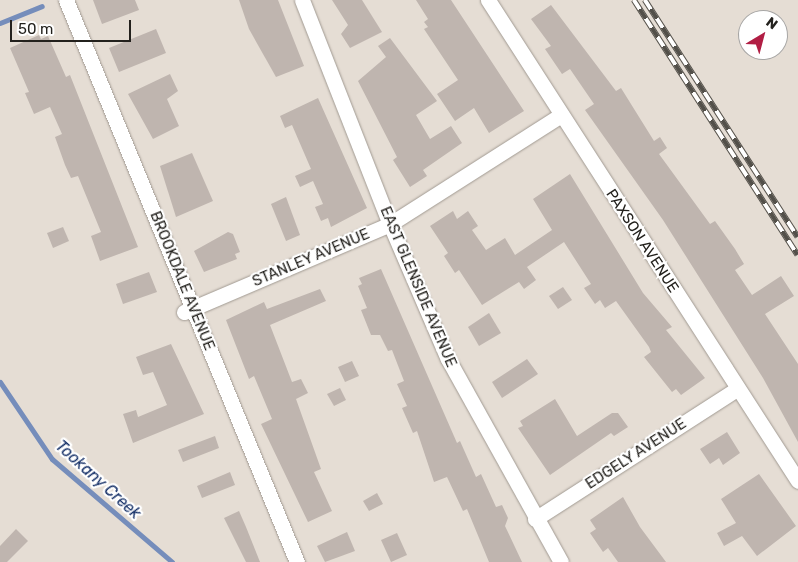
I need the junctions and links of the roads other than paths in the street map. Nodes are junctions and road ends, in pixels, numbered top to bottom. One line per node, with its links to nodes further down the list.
1 (66, 0): 6 (street, BROOKDALE AVENUE)
2 (302, 0): 5 (street, EAST GLENSIDE AVENUE)
3 (488, 0): 4 (street, PAXSON AVENUE)
4 (561, 115): 5 (street, STANLEY AVENUE); 7 (street, PAXSON AVENUE)
5 (390, 224): 6 (street, STANLEY AVENUE); 9 (street, EAST GLENSIDE AVENUE)
6 (189, 310): 10 (street, BROOKDALE AVENUE)
7 (737, 389): 8 (street, PAXSON AVENUE); 9 (street, EDGELY AVENUE)
8 (798, 481)
9 (535, 519): 11 (street, EAST GLENSIDE AVENUE)
10 (297, 562)
11 (560, 562)

